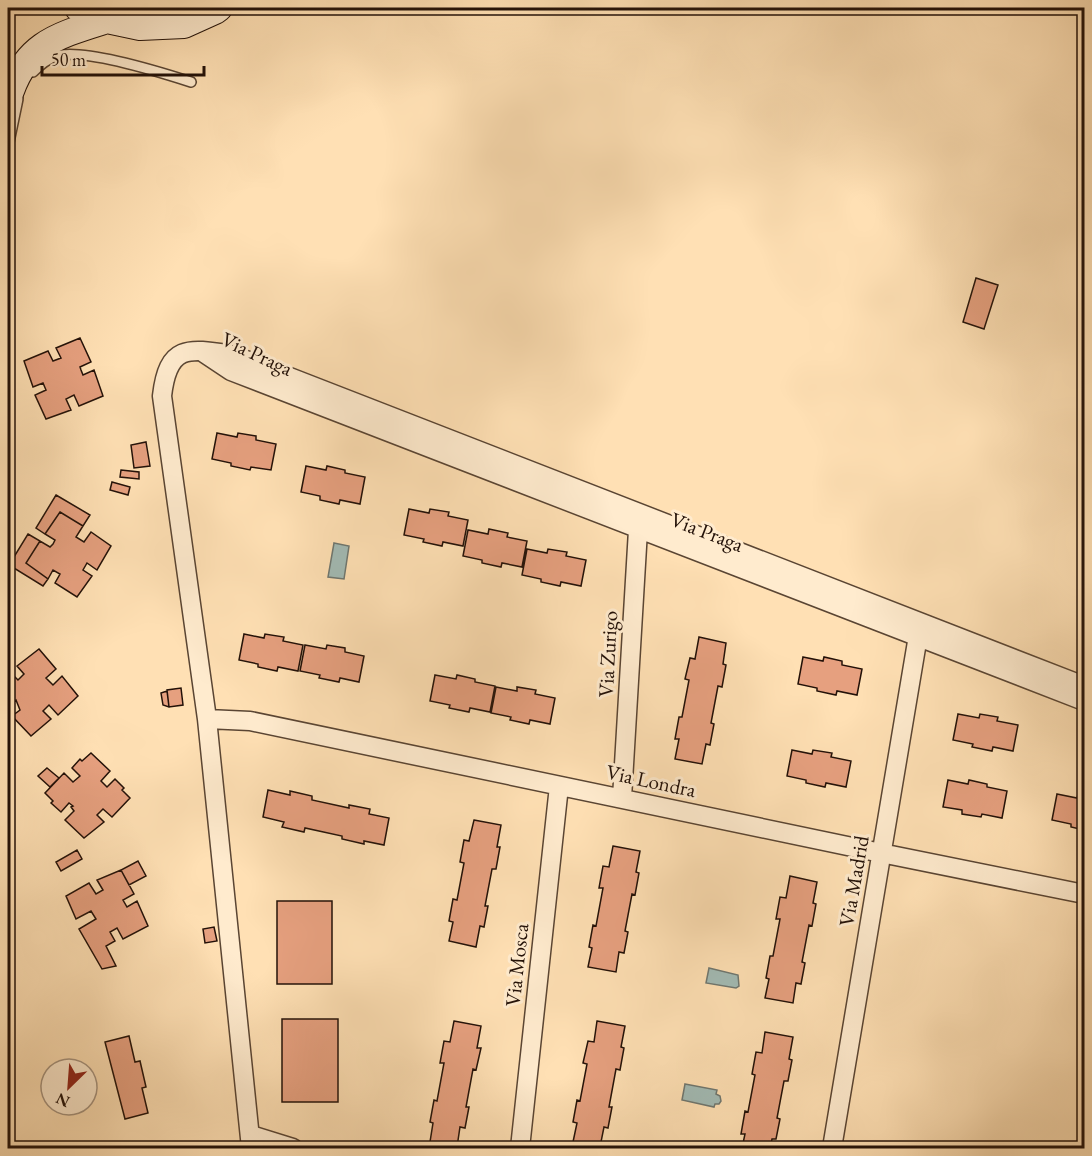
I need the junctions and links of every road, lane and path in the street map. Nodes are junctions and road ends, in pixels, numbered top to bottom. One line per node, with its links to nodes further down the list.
1 (78, 8): 3 (main road)
2 (219, 8): 3 (main road)
3 (107, 20): 5 (main road)
4 (191, 82): 6 (lane)
5 (8, 100)
6 (8, 147)
7 (640, 522): 8 (street, Via Praga); 11 (street, Via Praga); 13 (street, Via Zurigo)
8 (920, 629): 9 (street, Via Praga); 10 (street, Via Praga); 14 (street, Via Madrid)
9 (1084, 686)
10 (1084, 701)
11 (207, 719): 12 (street, Via Londra); 16 (street)
12 (559, 786): 13 (street, Via Londra); 18 (street, Via Mosca)
13 (622, 798): 14 (street, Via Londra)
14 (882, 853): 15 (street, Via Londra); 19 (street, Via Madrid)
15 (1084, 894)
16 (251, 1142): 17 (street)
17 (292, 1149)
18 (520, 1149)
19 (832, 1149)

